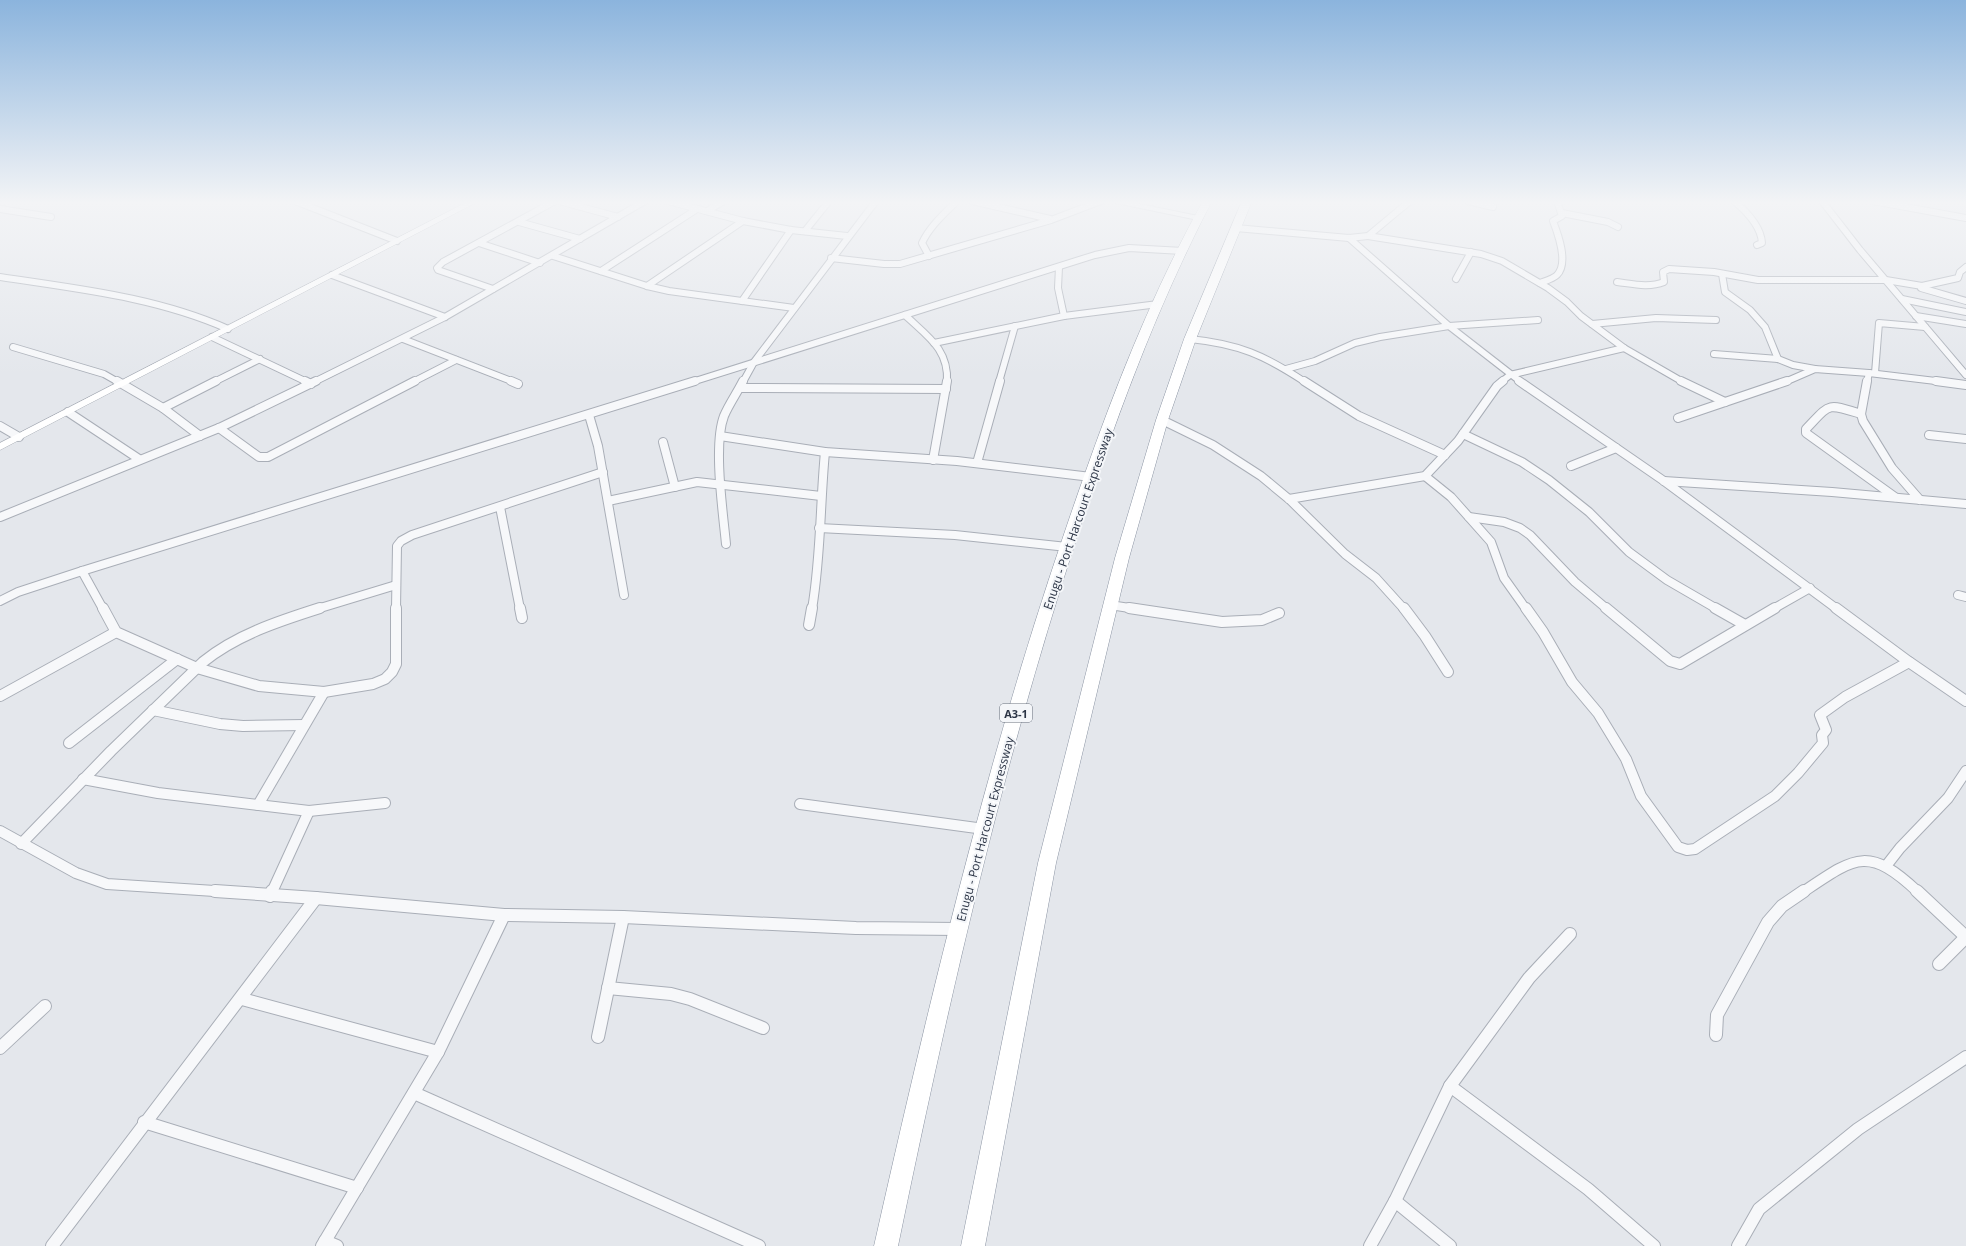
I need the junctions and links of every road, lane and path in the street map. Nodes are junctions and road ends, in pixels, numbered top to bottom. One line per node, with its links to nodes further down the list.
1 (362, 259): 25 (main road)
2 (448, 259): 33 (street)
3 (528, 259): 20 (street)
4 (547, 259): 20 (street)
5 (563, 259): 23 (street)
6 (619, 259): 23 (street)
7 (686, 259): 32 (street)
8 (771, 259): 35 (street)
9 (830, 259): 38 (street)
10 (841, 259): 11 (street)
11 (916, 259)
12 (1085, 259): 21 (street)
13 (1179, 259): 37 (highway, Enugu - Port Harcourt Expressway / A3-1)
14 (1223, 259): 54 (highway)
15 (1373, 259): 49 (street)
16 (1467, 259): 27 (street)
17 (1496, 259): 30 (street)
18 (1561, 259): 30 (street)
19 (1868, 259): 28 (street)
20 (540, 263): 33 (street)
21 (1059, 267): 40 (street); 41 (street)
22 (1966, 267): 31 (street)
23 (601, 271): 32 (street)
24 (1722, 274): 28 (street); 29 (street); 60 (street)
25 (332, 275): 43 (street); 51 (main road)
26 (0, 276): 51 (street)
27 (1456, 279)
28 (1886, 280): 31 (street); 34 (street)
29 (1617, 282)
30 (1540, 283): 46 (street)
31 (1907, 284): 36 (street)
32 (646, 286): 35 (street)
33 (493, 290): 43 (street)
34 (1902, 299): 39 (street); 42 (street)
35 (742, 301): 38 (street)
36 (1966, 301)
37 (1158, 304): 41 (street); 102 (highway, Enugu - Port Harcourt Expressway / A3-1)
38 (794, 308): 62 (street)
39 (1966, 312)
40 (905, 315): 55 (street); 62 (street)
41 (1064, 316): 48 (street)
42 (1916, 316): 47 (street); 50 (street)
43 (445, 317): 53 (street)
44 (1538, 320): 49 (street)
45 (1716, 320): 46 (street)
46 (1592, 324): 57 (street)
47 (1966, 324)
48 (1015, 326): 55 (street); 98 (street)
49 (1449, 326): 64 (street); 67 (street)
50 (1925, 327): 66 (street); 69 (street)
51 (228, 329): 52 (main road)
52 (212, 337): 59 (street); 70 (main road)
53 (403, 339): 61 (street); 71 (street)
54 (1190, 339): 64 (street); 82 (highway)
55 (934, 343): 75 (street)
56 (13, 346): 70 (street)
57 (1624, 348): 67 (street); 76 (street)
58 (1714, 354): 60 (street)
59 (260, 359): 71 (street); 77 (street)
60 (1778, 359): 63 (street)
61 (456, 360): 72 (street); 84 (street)
62 (754, 362): 74 (street); 80 (street)
63 (1793, 365): 65 (street); 68 (street)
64 (1286, 369): 95 (street)
65 (1815, 369): 66 (street); 68 (street)
66 (1872, 373): 73 (street); 79 (street)
67 (1510, 375): 85 (street); 93 (street)
68 (1801, 375): 76 (street)
69 (1966, 375)
70 (121, 384): 77 (street); 78 (main road)
71 (311, 384): 84 (street)
72 (518, 384)
73 (1966, 385)
74 (740, 388): 75 (street); 88 (street)
75 (946, 389): 97 (street)
76 (1725, 402): 81 (street)
77 (163, 408): 87 (street)
78 (68, 412): 89 (main road); 96 (street)
79 (1861, 414): 107 (street); 109 (street)
80 (589, 415): 100 (street); 118 (street)
81 (1678, 418)
82 (1162, 420): 108 (street); 123 (highway)
83 (0, 426): 89 (street)
84 (219, 428): 87 (street)
85 (1463, 434): 95 (street); 127 (street)
86 (1929, 435): 90 (street)
87 (200, 436): 96 (street)
88 (720, 436): 94 (street); 104 (street)
89 (19, 437): 92 (main road)
90 (1966, 439)
91 (663, 442): 105 (street)
92 (0, 447)
93 (1616, 448): 99 (street); 103 (street)
94 (825, 452): 97 (street); 106 (street)
95 (1445, 455): 101 (street)
96 (139, 459): 113 (street)
97 (933, 460): 98 (street)
98 (978, 463): 102 (street)
99 (1571, 466)
100 (602, 472): 110 (street); 112 (street)
101 (1425, 476): 108 (street); 114 (street)
102 (1091, 477): 117 (highway, Enugu - Port Harcourt Expressway / A3-1)
103 (1664, 481): 107 (street); 120 (street)
104 (720, 485): 105 (street); 106 (street); 116 (street)
105 (675, 487): 110 (street)
106 (821, 496): 115 (street)
107 (1896, 497): 109 (street)
108 (1290, 499): 132 (street)
109 (1920, 500): 111 (street)
110 (608, 501): 121 (street)
111 (1966, 504)
112 (500, 507): 119 (street); 125 (street)
113 (2, 513)
114 (1469, 517): 127 (street); 130 (street)
115 (819, 528): 117 (street); 126 (street)
116 (726, 544)
117 (1067, 547): 145 (highway, Enugu - Port Harcourt Expressway / A3-1)
118 (82, 571): 122 (street); 128 (street)
119 (396, 585): 131 (street); 133 (street)
120 (1810, 588): 127 (street); 130 (street)
121 (624, 595)
122 (0, 601)
123 (1110, 605): 124 (street); 175 (highway)
124 (1279, 613)
125 (522, 618)
126 (809, 625)
127 (1745, 625)
128 (116, 632): 129 (street); 134 (street)
129 (177, 660): 131 (street); 138 (street)
130 (1909, 662): 135 (street)
131 (197, 668): 133 (street); 136 (street)
132 (1448, 672)
133 (324, 692): 137 (street)
134 (0, 696)
135 (1966, 701)
136 (153, 710): 137 (street); 140 (street)
137 (304, 725): 143 (street)
138 (69, 743)
139 (1966, 771): 148 (street)
140 (83, 779): 143 (street); 147 (street)
141 (385, 802): 144 (street)
142 (800, 804): 145 (street)
143 (258, 805): 144 (street)
144 (309, 811): 149 (street)
145 (984, 829): 153 (highway, Enugu - Port Harcourt Expressway / A3-1)
146 (0, 831): 147 (street)
147 (21, 844): 149 (street)
148 (1886, 866): 155 (street); 161 (street)
149 (270, 896): 150 (street)
150 (316, 898): 151 (street); 158 (street)
151 (504, 915): 152 (street); 164 (street)
152 (623, 917): 153 (street); 157 (street)
153 (958, 929): 174 (highway, Enugu - Port Harcourt Expressway / A3-1)
154 (1570, 934): 166 (street)
155 (1966, 937): 156 (street)
156 (1939, 964)
157 (608, 988): 160 (street); 162 (street)
158 (242, 999): 164 (street); 168 (street)
159 (45, 1006): 163 (street)
160 (763, 1028)
161 (1716, 1035)
162 (598, 1037)
163 (0, 1048)
164 (438, 1052): 167 (street)
165 (1966, 1057): 179 (street)
166 (1450, 1086): 170 (street); 178 (street)
167 (414, 1093): 169 (street); 173 (street)
168 (144, 1122): 169 (street); 172 (street)
169 (357, 1188): 171 (street)
170 (1395, 1201): 176 (street); 177 (street)
171 (328, 1244)
172 (52, 1246)
173 (758, 1246)
174 (886, 1246)
175 (972, 1246)
176 (1370, 1246)
177 (1450, 1246)
178 (1654, 1246)
179 (1738, 1246)

